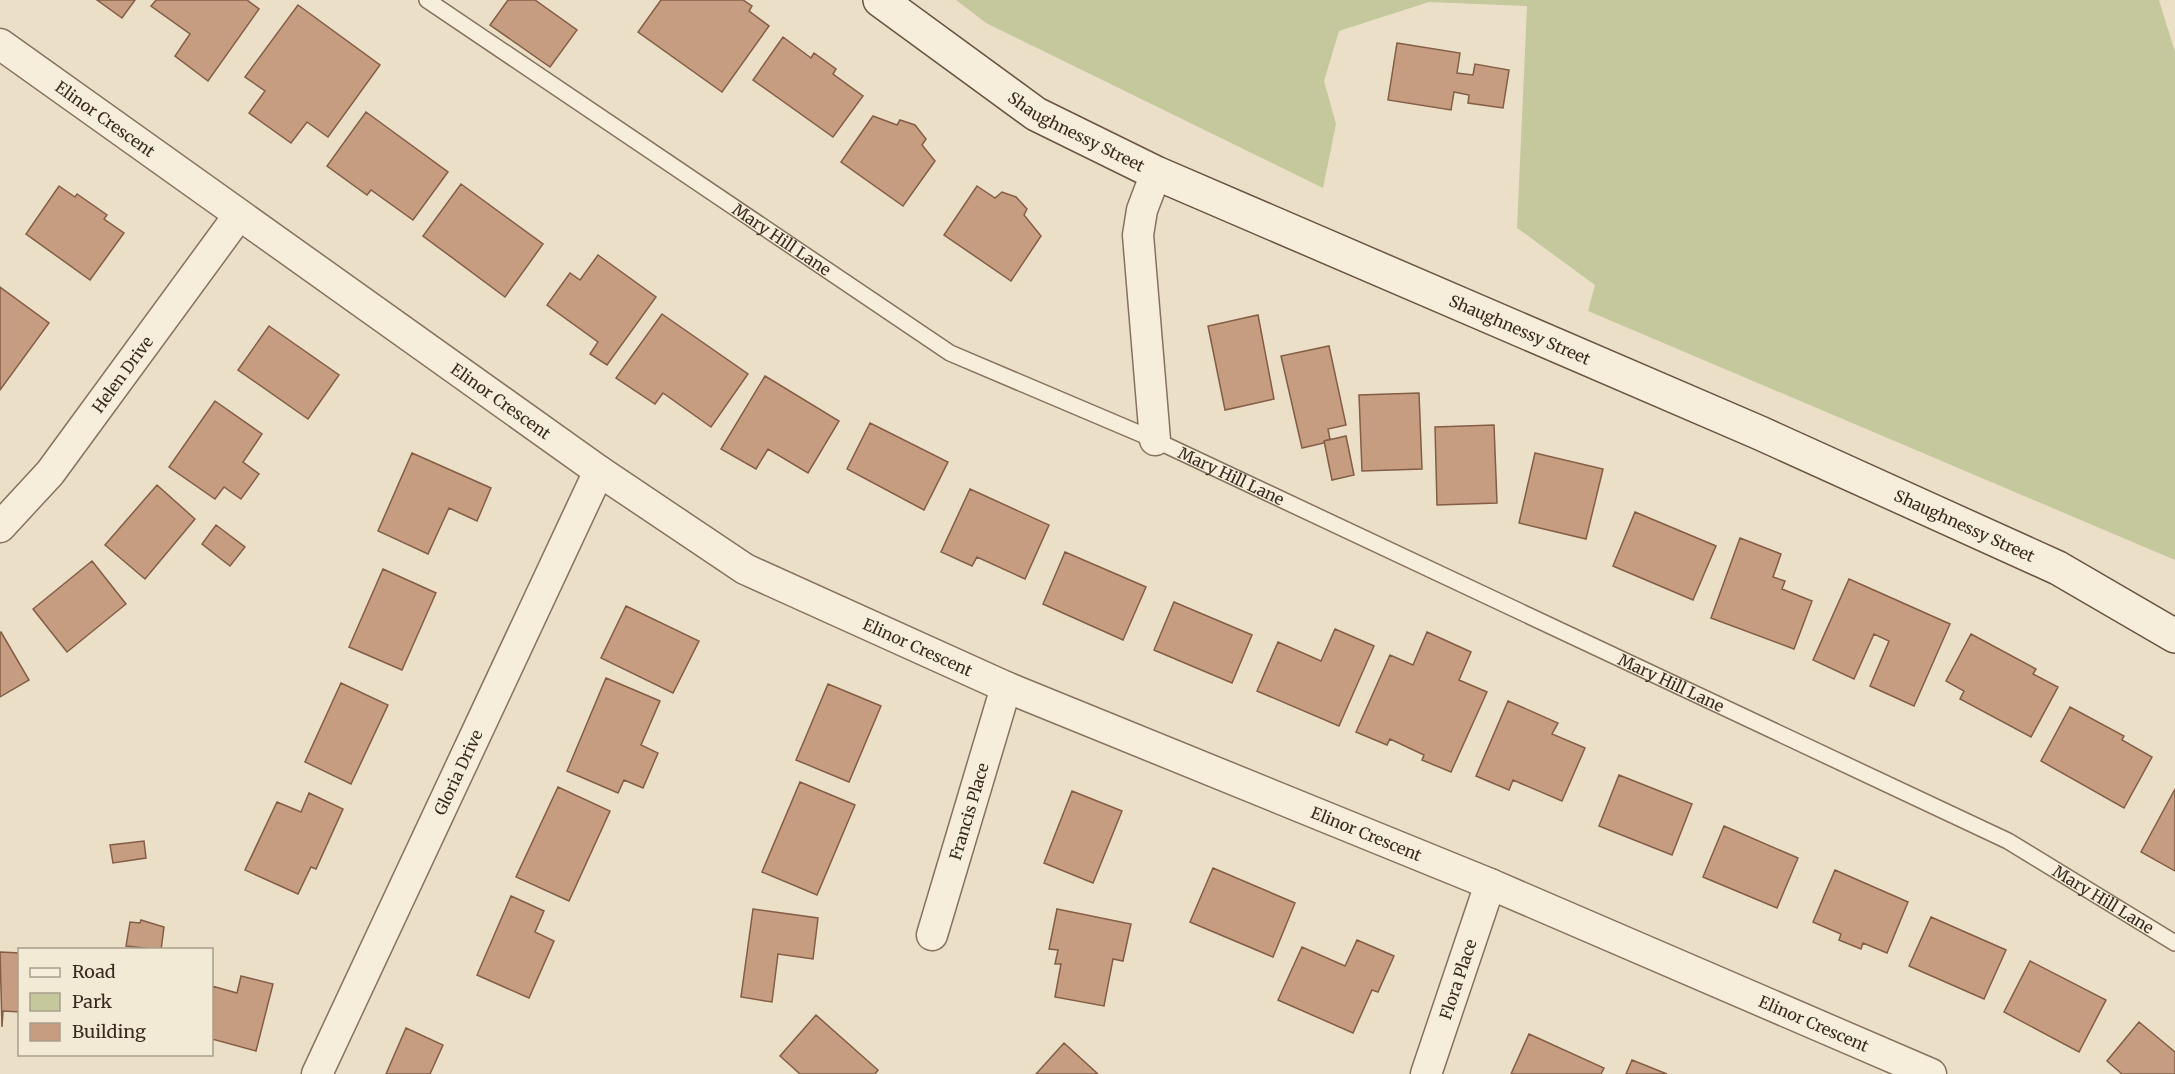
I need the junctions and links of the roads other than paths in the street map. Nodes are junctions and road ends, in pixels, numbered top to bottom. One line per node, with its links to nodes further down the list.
1 (427, 0): 6 (lane, Mary Hill Lane)
2 (880, 0): 4 (main road, Shaughnessy Street)
3 (0, 44): 5 (street, Elinor Crescent)
4 (1156, 173): 6 (street); 9 (main road, Shaughnessy Street)
5 (239, 215): 7 (street, Elinor Crescent); 8 (street, Helen Drive)
6 (1155, 440): 13 (lane, Mary Hill Lane)
7 (599, 471): 10 (street, Elinor Crescent); 14 (street, Gloria Drive)
8 (0, 527)
9 (2175, 636)
10 (1006, 687): 11 (street, Elinor Crescent); 12 (street, Francis Place)
11 (1490, 884): 15 (street, Flora Place); 16 (street, Elinor Crescent)
12 (932, 935)
13 (2175, 943)
14 (317, 1074)
15 (1426, 1074)
16 (1931, 1074)

